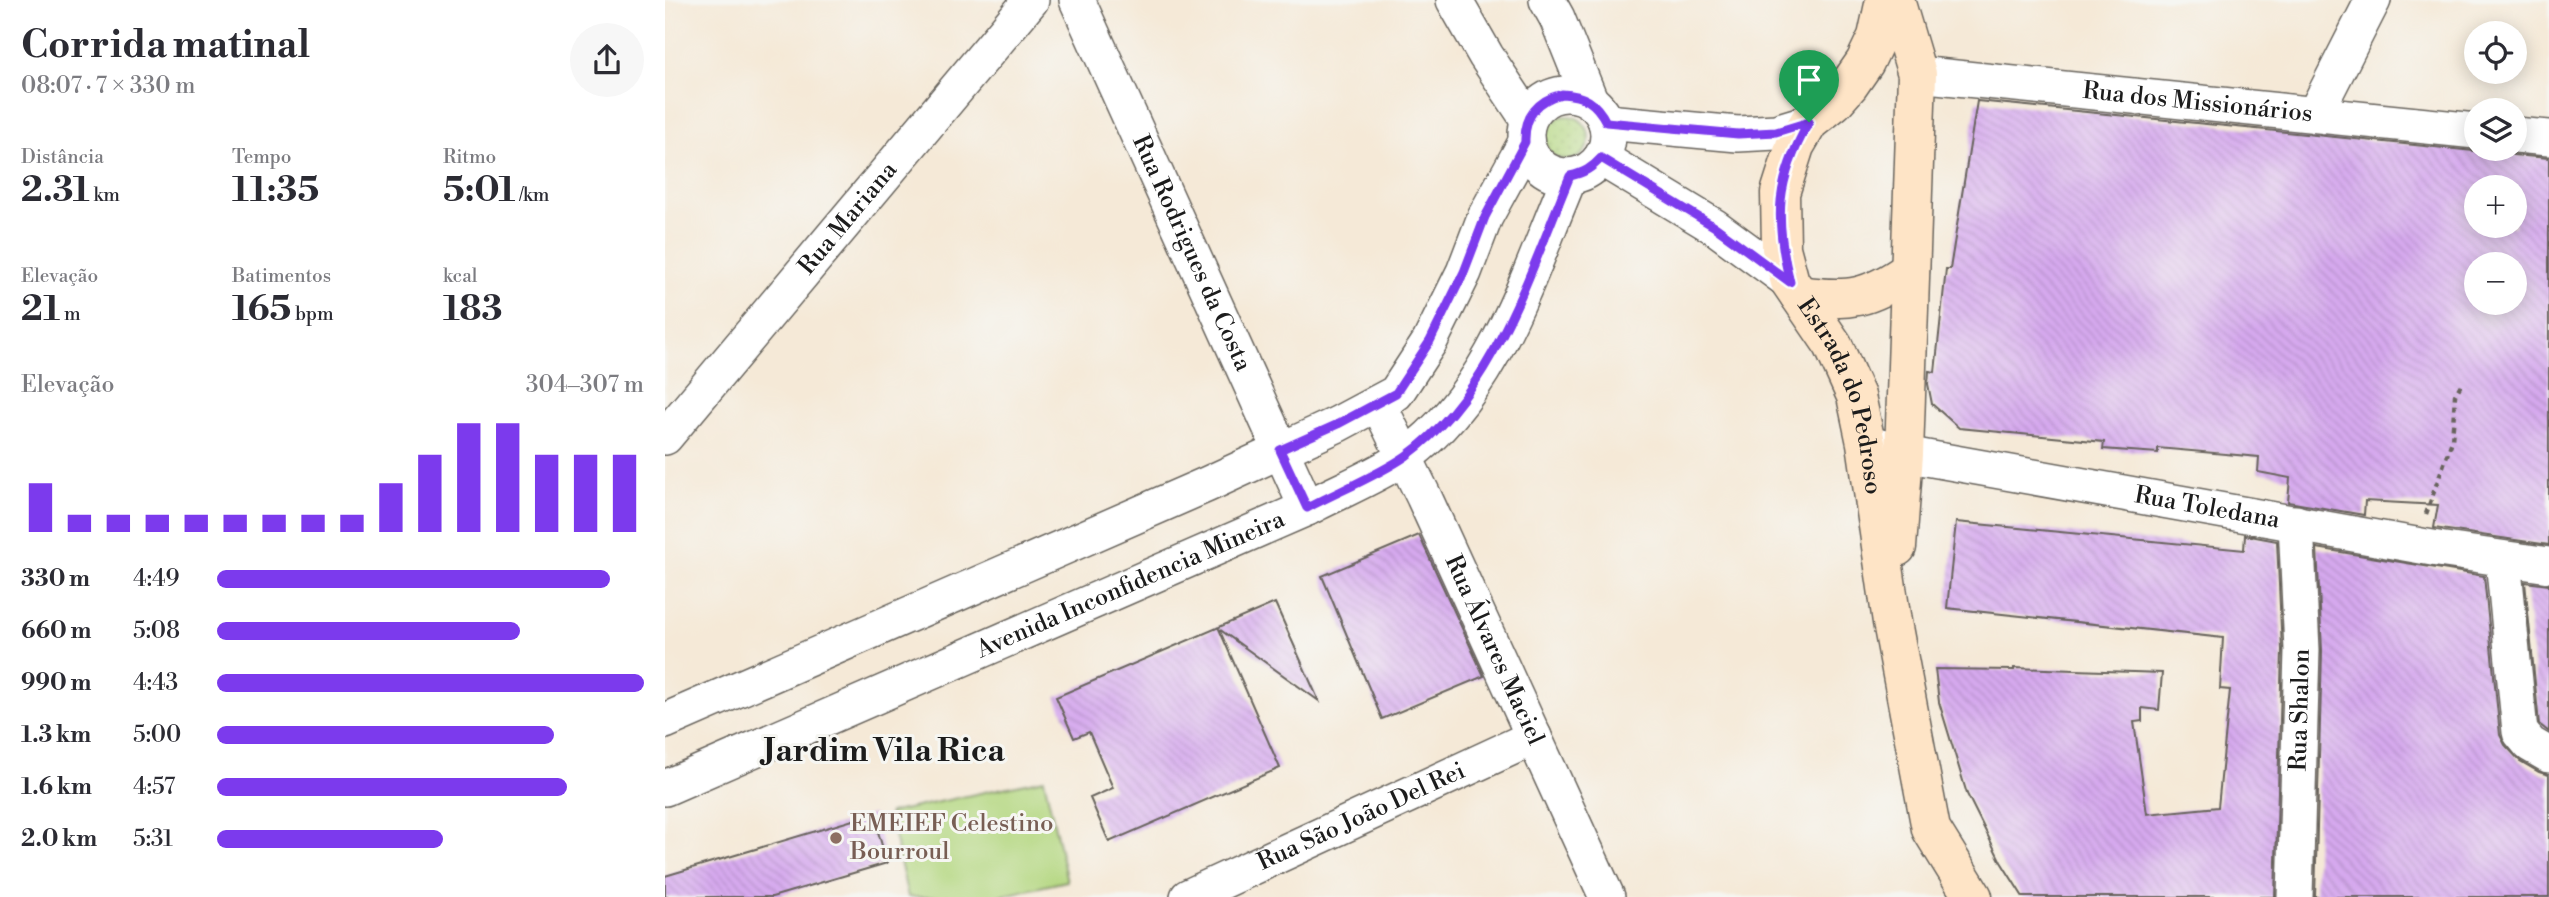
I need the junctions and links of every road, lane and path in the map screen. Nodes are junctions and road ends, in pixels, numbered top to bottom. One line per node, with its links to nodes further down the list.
1 (1031, 0): 22 (street, Rua Mariana)
2 (1077, 0): 24 (street, Rua Rodrigues da Costa)
3 (1454, 0): 13 (street)
4 (1547, 0): 9 (street)
5 (1885, 0): 10 (main road, Estrada do Pedroso)
6 (1895, 0): 8 (main road, Estrada do Pedroso)
7 (2373, 0): 11 (street)
8 (1917, 74): 10 (main road); 11 (street, Rua dos Missionários); 18 (main road, Estrada do Pedroso)
9 (1598, 111): 10 (street); 13 (street); 16 (street)
10 (1822, 112): 19 (main road, Estrada do Pedroso)
11 (2315, 114): 12 (street, Rua dos Missionários)
12 (2464, 130)
13 (1527, 131): 17 (street); 21 (street)
14 (2527, 136): 15 (street)
15 (2549, 138)
16 (1601, 158): 17 (street); 19 (street)
17 (1570, 176): 26 (street, Avenida Inconfidencia Mineira)
18 (1910, 270): 19 (main road); 25 (main road, Estrada do Pedroso)
19 (1795, 288): 23 (main road, Estrada do Pedroso)
20 (2462, 383): 29 (path)
21 (1378, 403): 24 (street); 26 (street, Rua Álvares Maciel)
22 (665, 437)
23 (1866, 443): 25 (street, Rua Toledana); 32 (main road, Estrada do Pedroso)
24 (1280, 450): 27 (street, Rua Rodrigues da Costa); 33 (street)
25 (1903, 454): 28 (street, Rua Toledana); 32 (main road, Estrada do Pedroso)
26 (1404, 457): 27 (street, Avenida Inconfidencia Mineira); 34 (street, Rua Álvares Maciel)
27 (1307, 508): 36 (street, Avenida Inconfidencia Mineira)
28 (2296, 523): 29 (street, Rua Toledana); 41 (street, Rua Shalon)
29 (2416, 545): 30 (street, Rua Toledana)
30 (2503, 559): 31 (street, Rua Toledana); 35 (street)
31 (2549, 565)
32 (1892, 622): 40 (main road, Estrada do Pedroso)
33 (665, 720)
34 (1534, 737): 37 (street, Rua São João Del Rei); 39 (street, Rua Álvares Maciel)
35 (2549, 755)
36 (665, 788)
37 (1246, 885): 38 (street, Rua São João Del Rei)
38 (1188, 897)
39 (1607, 897)
40 (1973, 897)
41 (2295, 897)

